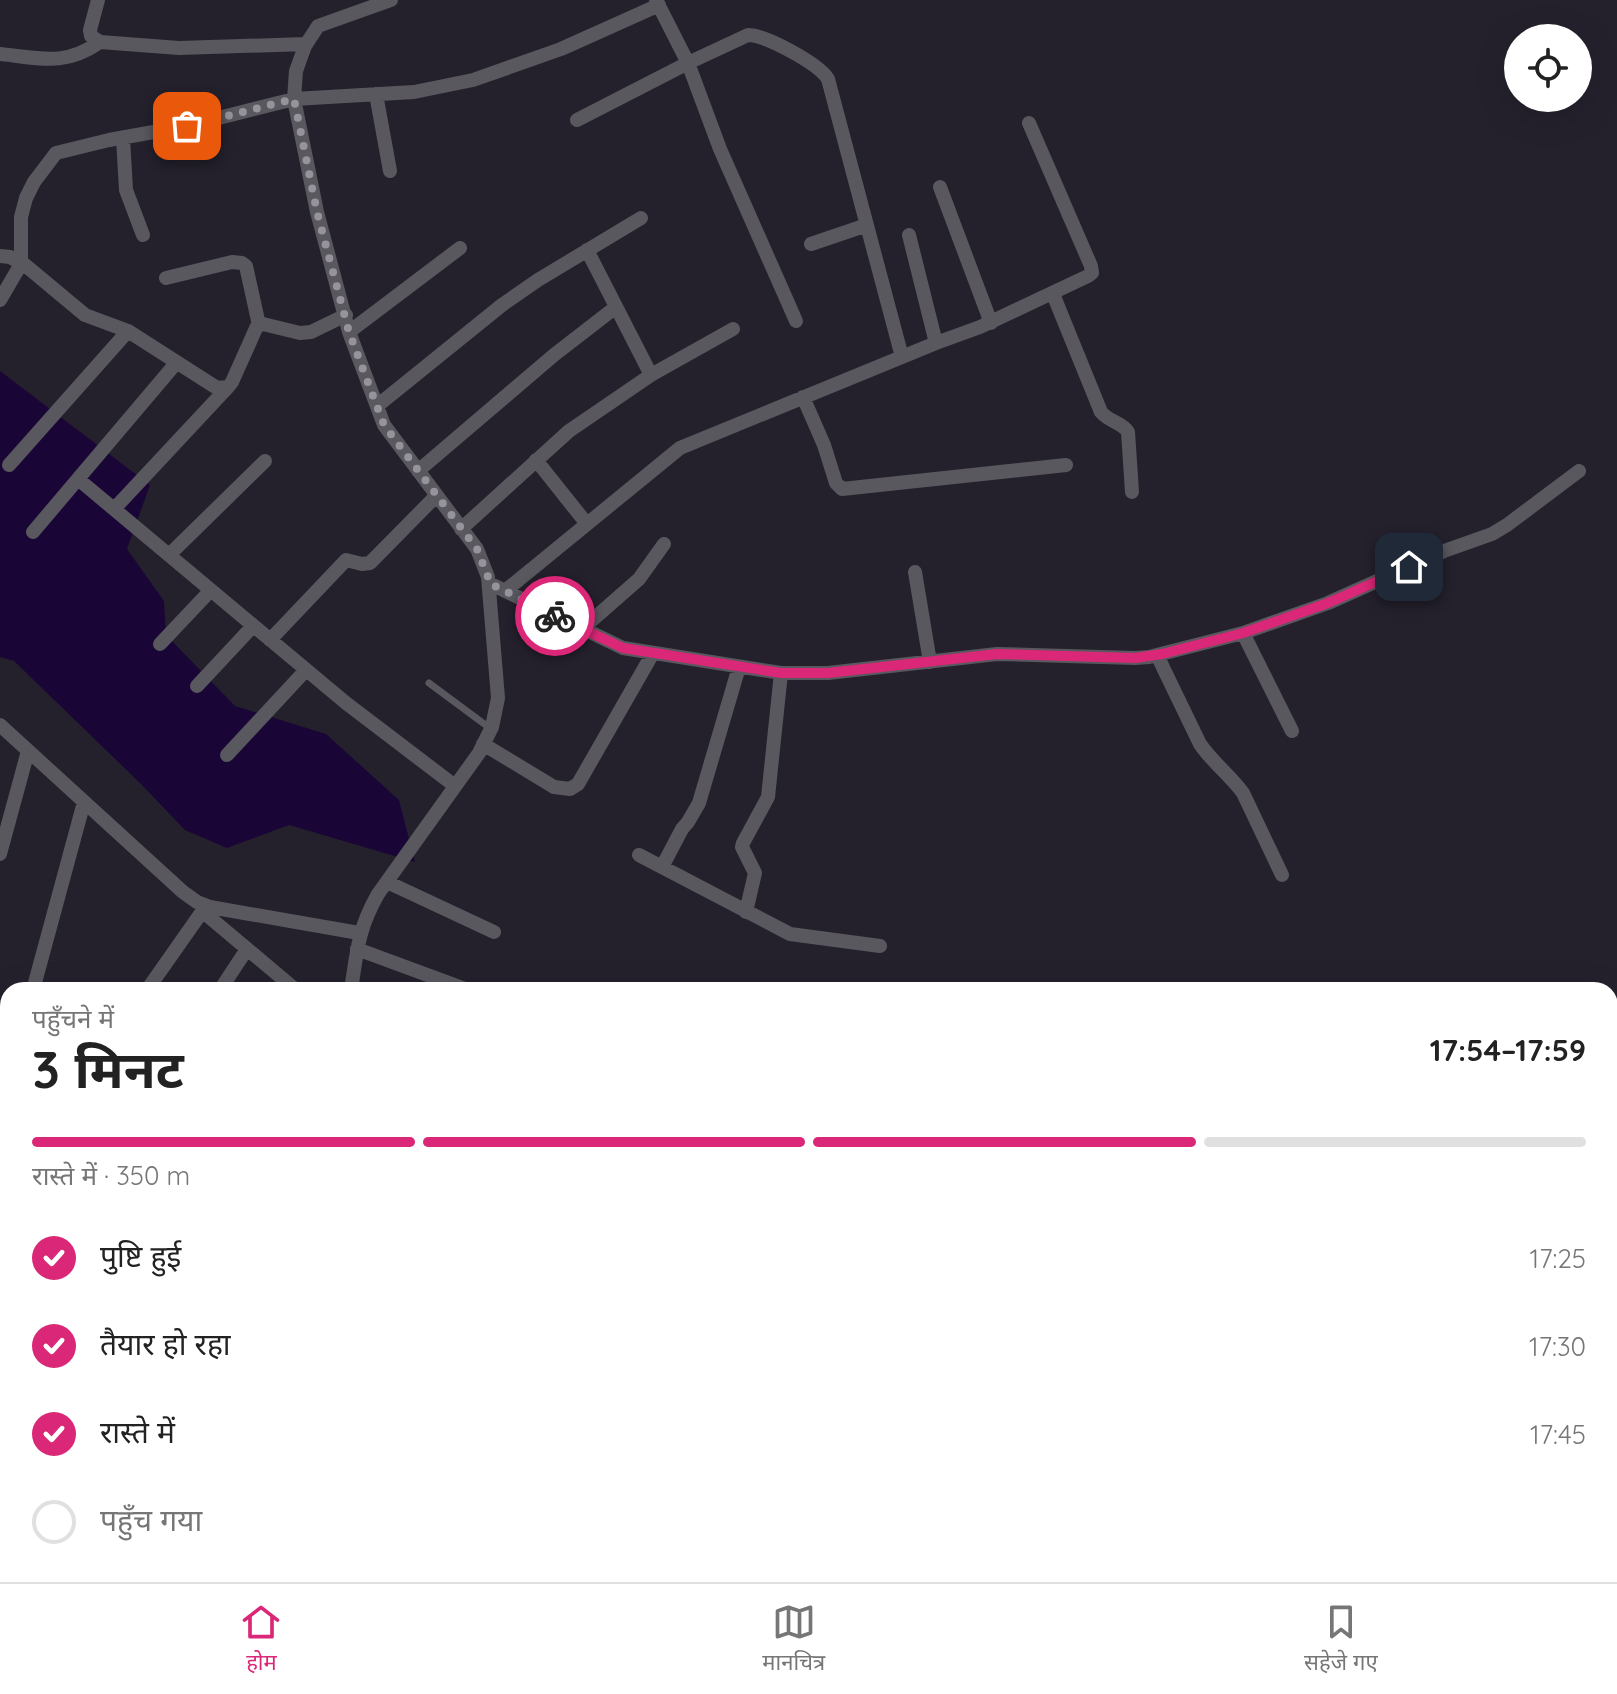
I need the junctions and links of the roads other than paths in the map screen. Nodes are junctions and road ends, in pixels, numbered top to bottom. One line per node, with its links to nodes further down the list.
1 (98, 0): 4 (street)
2 (391, 0): 5 (street)
3 (658, 3): 7 (street); 8 (street)
4 (100, 42): 5 (street); 6 (street)
5 (306, 44): 9 (street)
6 (0, 54)
7 (688, 63): 10 (street); 16 (street); 29 (street)
8 (376, 94): 9 (street); 13 (street)
9 (294, 99): 12 (street); 28 (street)
10 (577, 120)
11 (1029, 123): 25 (street)
12 (123, 138): 17 (street); 23 (street)
13 (390, 171)
14 (940, 187): 30 (street)
15 (641, 218): 21 (street)
16 (867, 225): 19 (street); 36 (street)
17 (143, 235)
18 (909, 235): 35 (street)
19 (811, 244)
20 (460, 248): 34 (street)
21 (587, 250): 27 (street); 41 (street)
22 (0, 256): 23 (street)
23 (21, 264): 26 (street); 33 (street)
24 (166, 278): 31 (street)
25 (1053, 294): 30 (street); 49 (street)
26 (0, 300)
27 (616, 307): 38 (street); 46 (street)
28 (346, 315): 31 (street); 34 (street)
29 (796, 321)
30 (991, 323): 35 (street)
31 (259, 325): 39 (street)
32 (733, 329): 38 (street)
33 (128, 331): 37 (street); 44 (street)
34 (349, 332): 41 (street)
35 (936, 343): 36 (street)
36 (902, 357): 40 (street)
37 (177, 362): 39 (street); 48 (street)
38 (651, 375): 42 (street)
39 (228, 387): 51 (street)
40 (803, 397): 45 (street); 52 (street)
41 (377, 406): 46 (street)
42 (536, 460): 52 (street); 53 (street)
43 (265, 461): 56 (street)
44 (9, 465)
45 (1066, 465)
46 (418, 471): 50 (street)
47 (1579, 471): 63 (street)
48 (78, 479): 51 (street); 54 (street)
49 (1132, 492)
50 (436, 496): 53 (street); 64 (street)
51 (114, 509): 56 (street)
52 (587, 524): 60 (street)
53 (461, 529): 58 (street)
54 (33, 532)
55 (664, 544): 62 (street)
56 (169, 555): 59 (street)
57 (915, 572): 68 (street)
58 (489, 583): 60 (street); 75 (street)
59 (211, 590): 61 (street); 65 (street)
60 (505, 591): 62 (street)
61 (253, 626): 64 (street); 73 (street)
62 (582, 629): 66 (street)
63 (1243, 633): 67 (street); 76 (street)
64 (270, 640): 70 (street)
65 (160, 644)
66 (653, 653): 69 (street); 77 (street)
67 (1157, 655): 68 (street); 85 (street)
68 (930, 662): 71 (street)
69 (739, 667): 71 (street); 84 (street)
70 (306, 670): 79 (street); 80 (street)
71 (781, 673): 88 (street)
72 (429, 683): 75 (lane)
73 (197, 686)
74 (0, 725): 78 (street)
75 (491, 729): 77 (street)
76 (1292, 731)
77 (483, 744): 80 (street)
78 (28, 751): 81 (street); 82 (street)
79 (227, 755)
80 (455, 786): 86 (street)
81 (84, 802): 87 (street); 93 (street)
82 (0, 854)
83 (639, 855): 84 (street)
84 (662, 867): 88 (street)
85 (1282, 875)
86 (387, 882): 89 (street); 90 (street)
87 (204, 908): 90 (street); 92 (street); 94 (street)
88 (746, 912): 91 (street)
89 (494, 932)
90 (358, 941): 97 (street); 98 (street)
91 (880, 946)
92 (247, 949): 95 (street); 96 (street)
93 (35, 982)
94 (153, 982)
95 (225, 982)
96 (286, 982)
97 (352, 982)
98 (450, 982)

